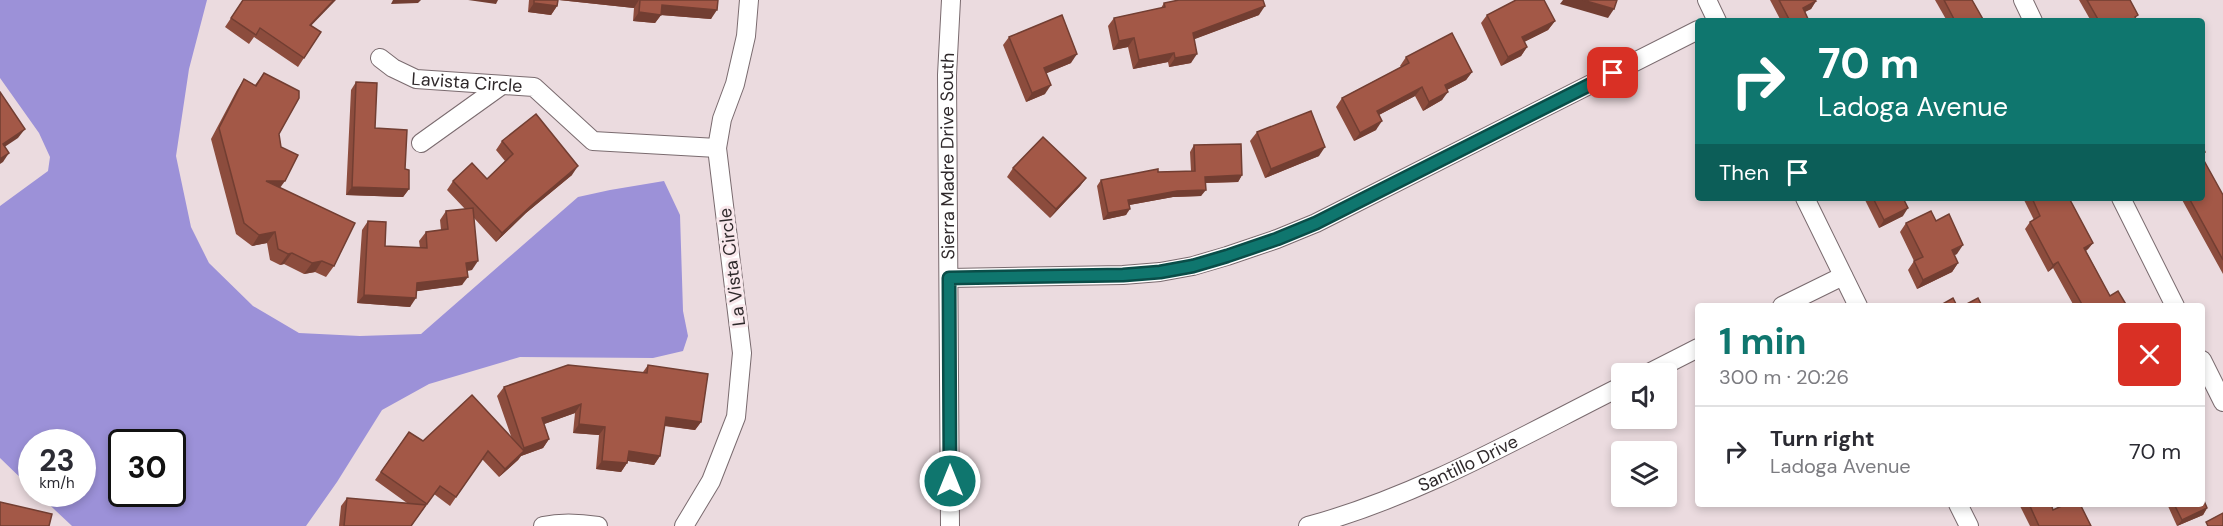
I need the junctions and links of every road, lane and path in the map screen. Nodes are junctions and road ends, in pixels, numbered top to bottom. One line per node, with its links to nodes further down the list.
1 (749, 0): 11 (street, La Vista Circle)
2 (951, 0): 15 (street, Sierra Madre Drive South)
3 (1707, 0): 5 (street)
4 (2022, 0): 6 (street)
5 (1715, 18)
6 (2031, 18)
7 (1695, 32): 15 (street)
8 (380, 58): 9 (street, Lavista Circle)
9 (502, 85): 10 (street); 11 (street, Lavista Circle)
10 (421, 143)
11 (717, 148): 27 (street, La Vista Circle)
12 (1806, 201): 14 (street)
13 (2122, 201): 18 (street)
14 (1843, 276): 16 (street); 17 (street)
15 (949, 278): 28 (street, Sierra Madre Drive South)
16 (1788, 303)
17 (1856, 303)
18 (2174, 303)
19 (1695, 350): 20 (street)
20 (1669, 363)
21 (2205, 366): 23 (street)
22 (1611, 391): 29 (street, Santillo Drive)
23 (2223, 402)
24 (1960, 507): 30 (street)
25 (543, 526): 26 (street)
26 (598, 526)
27 (684, 526)
28 (950, 526)
29 (1308, 526)
30 (1969, 526)

